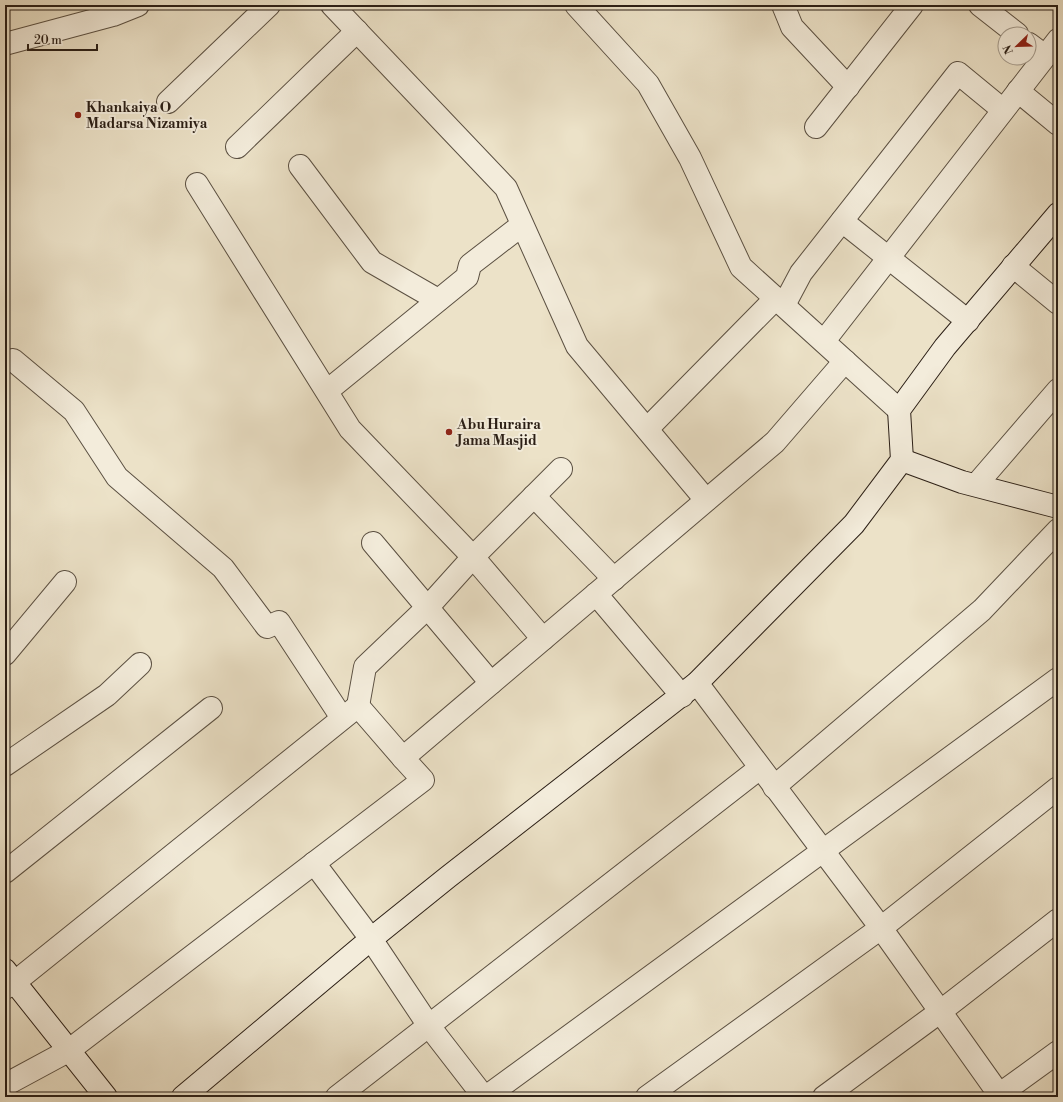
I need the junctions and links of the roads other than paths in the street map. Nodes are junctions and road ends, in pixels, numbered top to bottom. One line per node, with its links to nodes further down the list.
1 (138, 5): 10 (street)
2 (269, 5): 14 (street)
3 (332, 5): 9 (street)
4 (576, 5): 27 (street)
5 (783, 5): 12 (street)
6 (980, 5): 8 (street)
7 (904, 8): 12 (street)
8 (1007, 26)
9 (357, 31): 18 (street); 23 (street)
10 (5, 44)
11 (1044, 47): 13 (street)
12 (848, 87): 17 (street)
13 (1018, 91): 15 (street); 16 (street)
14 (168, 102)
15 (1003, 110): 22 (street); 24 (street)
16 (1058, 124)
17 (816, 127)
18 (237, 147)
19 (300, 166): 26 (street)
20 (197, 184): 34 (street)
21 (1058, 214): 25 (street)
22 (842, 221): 24 (street); 27 (street)
23 (522, 225): 26 (street); 36 (street)
24 (888, 258): 29 (street); 30 (street)
25 (1013, 266): 28 (street); 29 (street)
26 (438, 300): 34 (street)
27 (780, 302): 30 (street); 36 (street)
28 (1058, 303)
29 (968, 321): 35 (street)
30 (824, 341): 32 (street)
31 (13, 360): 57 (street)
32 (845, 361): 35 (street); 41 (street)
33 (1058, 390): 39 (street)
34 (327, 392): 45 (street)
35 (899, 410): 37 (street)
36 (647, 429): 41 (street)
37 (902, 460): 39 (street); 55 (street)
38 (561, 468): 40 (street)
39 (976, 485): 42 (street)
40 (534, 496): 45 (street); 46 (street)
41 (706, 500): 46 (street)
42 (1058, 507)
43 (1058, 530): 61 (street)
44 (373, 543): 49 (street)
45 (473, 558): 49 (street); 50 (street)
46 (614, 579): 48 (street)
47 (65, 582): 51 (street)
48 (596, 594): 50 (street); 55 (street)
49 (428, 607): 54 (street); 57 (street)
50 (543, 639): 54 (street)
51 (5, 654)
52 (140, 664): 59 (street)
53 (1058, 679): 63 (street)
54 (491, 683): 58 (street)
55 (690, 689): 60 (street); 68 (street)
56 (211, 708): 65 (street)
57 (350, 712): 58 (street); 69 (street)
58 (403, 758): 64 (street)
59 (5, 765)
60 (760, 768): 61 (street); 71 (street)
61 (774, 787): 63 (street)
62 (1058, 788): 67 (street)
63 (823, 850): 67 (street); 79 (street)
64 (314, 863): 68 (street); 72 (street)
65 (5, 872)
66 (1058, 920): 70 (street)
67 (881, 928): 70 (street); 80 (street)
68 (371, 939): 71 (street); 77 (street)
69 (8, 980): 72 (street)
70 (941, 1011): 75 (street); 81 (street)
71 (429, 1026): 78 (street); 79 (street)
72 (68, 1050): 74 (street); 76 (street)
73 (1058, 1052): 75 (street)
74 (5, 1085)
75 (999, 1096)
76 (106, 1097)
77 (183, 1097)
78 (337, 1097)
79 (485, 1097)
80 (647, 1097)
81 (824, 1097)

